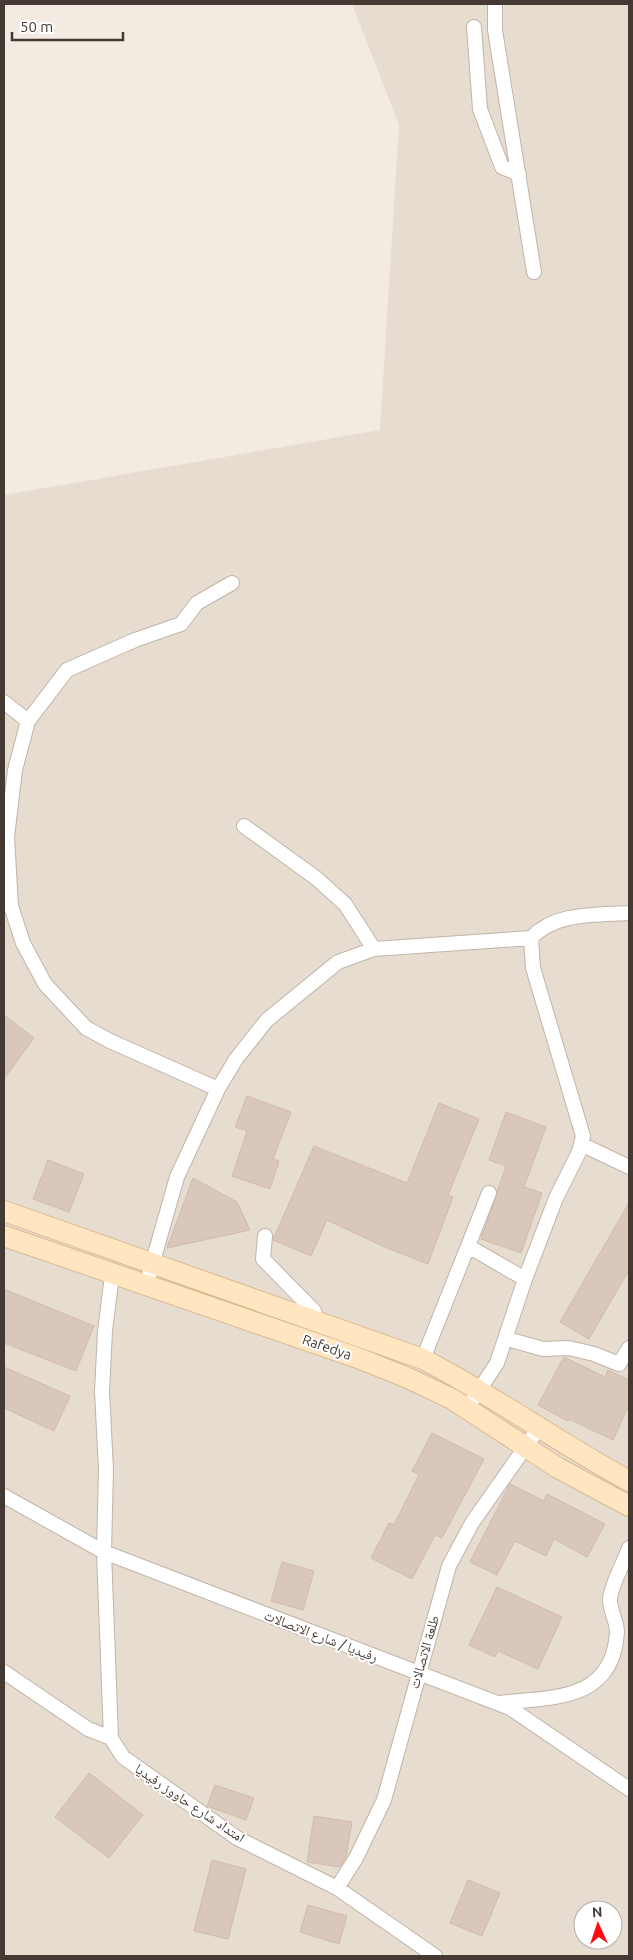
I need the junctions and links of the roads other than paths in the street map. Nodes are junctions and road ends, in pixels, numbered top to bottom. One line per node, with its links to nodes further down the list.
1 (495, 4): 3 (street)
2 (474, 27): 3 (street)
3 (519, 174): 4 (street)
4 (534, 272)
5 (232, 584): 7 (street)
6 (4, 702): 7 (street)
7 (28, 721): 12 (street)
8 (244, 826): 11 (street)
9 (629, 912): 10 (street)
10 (531, 938): 11 (street); 13 (street)
11 (374, 948): 12 (street)
12 (218, 1089): 20 (street)
13 (581, 1144): 14 (street); 22 (street)
14 (629, 1167)
15 (489, 1193): 19 (street)
16 (4, 1211): 20 (main road, Rafedya)
17 (4, 1236): 21 (main road, Rafedya)
18 (264, 1236): 24 (street)
19 (468, 1246): 22 (street); 27 (street)
20 (152, 1263): 23 (street); 24 (main road, Rafedya)
21 (112, 1274): 23 (main road, Rafedya); 36 (street)
22 (525, 1279): 25 (street)
23 (146, 1286): 29 (main road, Rafedya)
24 (317, 1320): 27 (main road, Rafedya)
25 (506, 1339): 26 (street); 28 (street)
26 (629, 1348)
27 (423, 1359): 28 (main road, Rafedya)
28 (480, 1391): 29 (street); 30 (main road, Rafedya)
29 (466, 1408): 31 (main road, Rafedya)
30 (538, 1429): 31 (street, طلعة الاتصالات); 32 (main road, Rafedya)
31 (524, 1447): 34 (main road, Rafedya); 38 (street, طلعة الاتصالات)
32 (629, 1481)
33 (4, 1496): 36 (street, رفيديا / شارع الاتصالات)
34 (629, 1506)
35 (629, 1548): 39 (street)
36 (104, 1552): 38 (street, رفيديا / شارع الاتصالات); 40 (street)
37 (4, 1672): 40 (street)
38 (418, 1673): 39 (street, رفيديا / شارع الاتصالات); 42 (street, طلعة الاتصالات)
39 (498, 1703): 41 (street, رفيديا / شارع الاتصالات)
40 (111, 1738): 42 (street, امتداد شارع حاووز رفيديا)
41 (629, 1790)
42 (337, 1888): 43 (street, امتداد شارع حاووز رفيديا)
43 (435, 1956)

